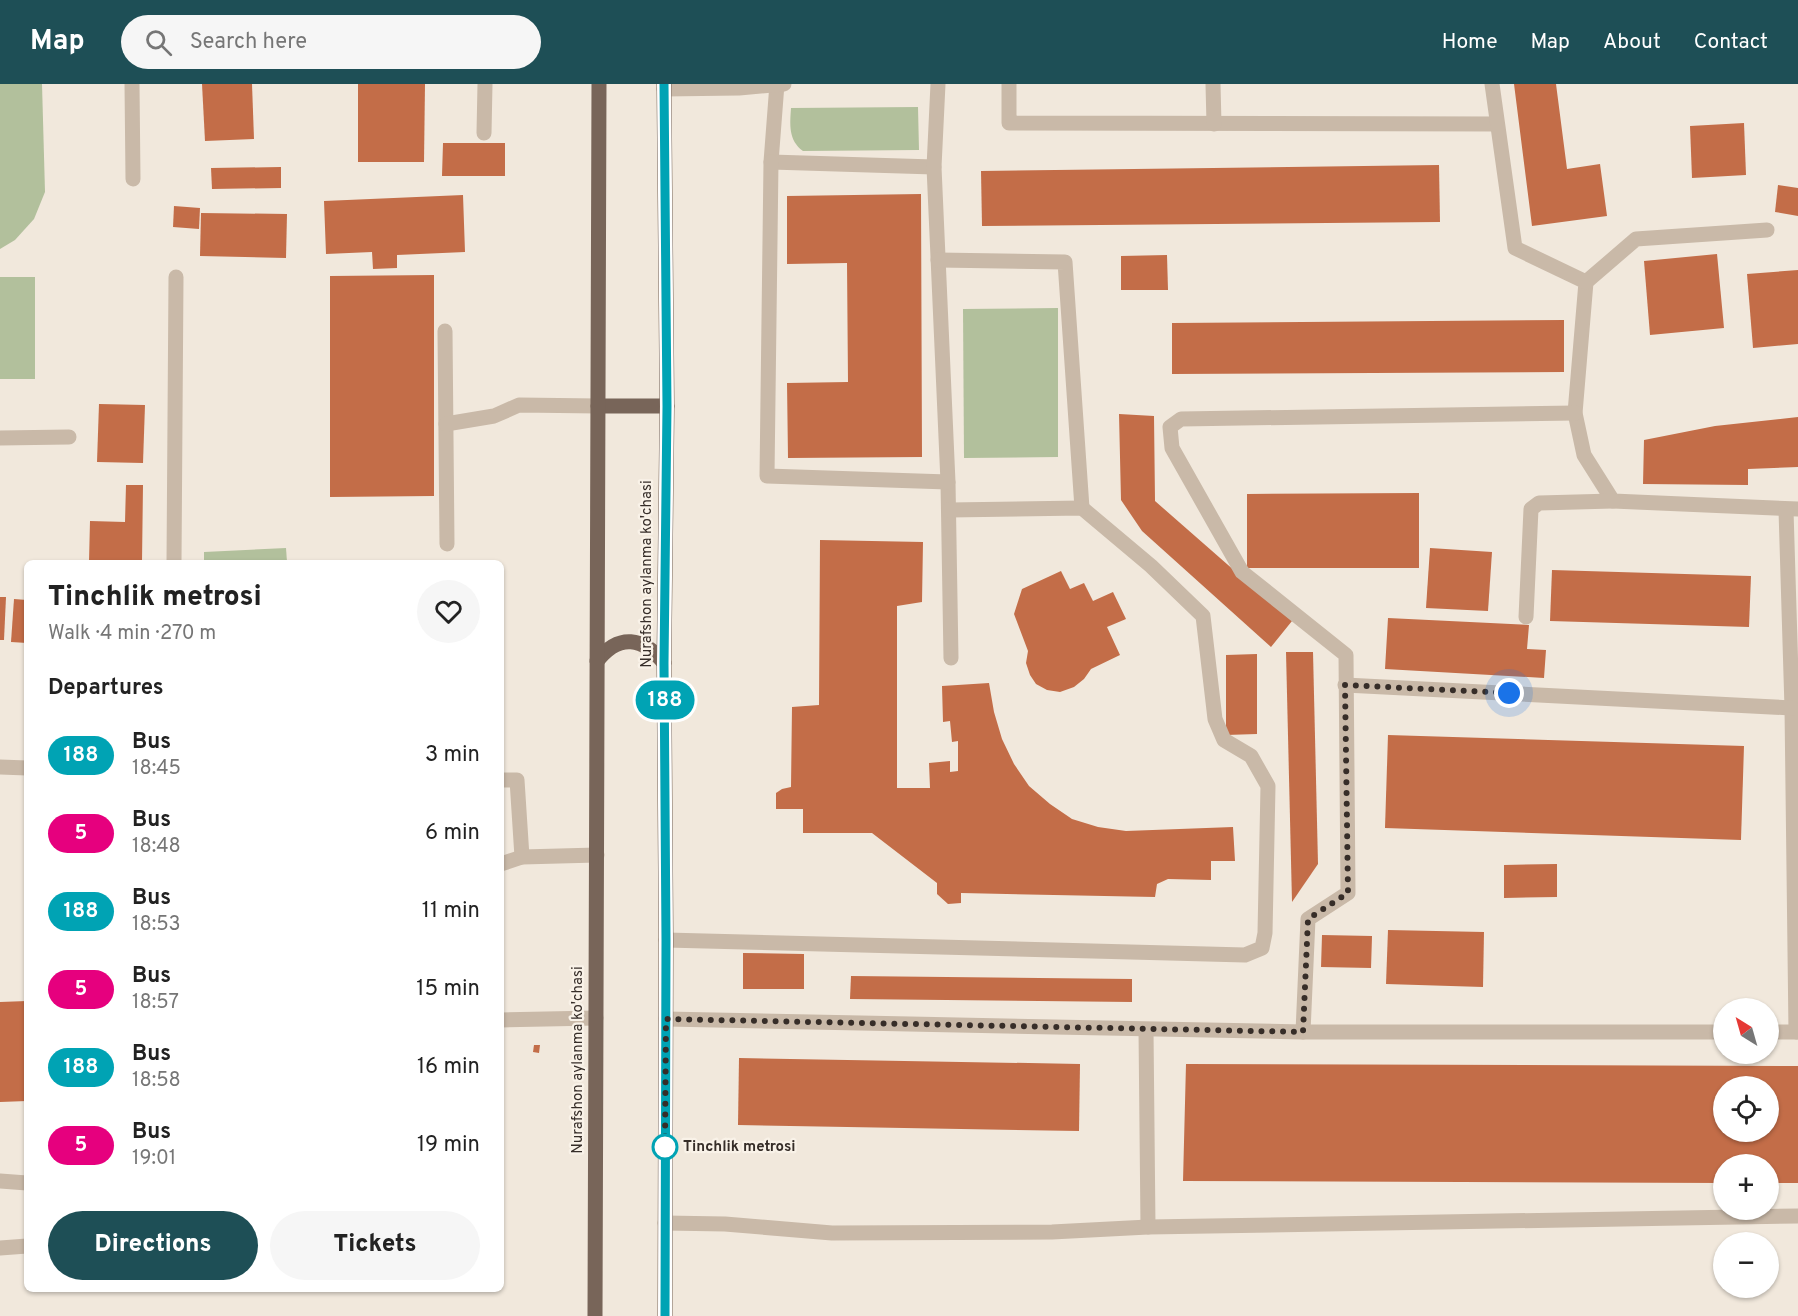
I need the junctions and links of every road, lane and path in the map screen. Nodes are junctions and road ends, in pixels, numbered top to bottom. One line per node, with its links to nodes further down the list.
1 (132, 84): 16 (street)
2 (485, 84): 13 (street)
3 (599, 84): 22 (main road, Nurafshon aylanma ko'chasi)
4 (777, 84): 5 (street); 10 (street); 14 (street)
5 (784, 84)
6 (938, 84): 15 (street)
7 (1009, 84): 11 (street)
8 (1213, 84): 11 (street)
9 (1492, 84): 12 (street)
10 (664, 87): 23 (main road, Nurafshon aylanma ko'chasi)
11 (1214, 124): 12 (street)
12 (1497, 124): 20 (street)
13 (484, 133)
14 (771, 162): 15 (street); 28 (street)
15 (934, 167): 18 (street)
16 (133, 179)
17 (1767, 230): 20 (street)
18 (938, 260): 28 (street); 30 (street)
19 (176, 277): 34 (street)
20 (1586, 282): 24 (street)
21 (445, 331): 25 (street)
22 (598, 406): 23 (main road); 25 (street); 37 (main road, Nurafshon aylanma ko'chasi)
23 (667, 406): 38 (main road, Nurafshon aylanma ko'chasi)
24 (1575, 413): 29 (street); 39 (street)
25 (446, 424): 33 (street)
26 (69, 437): 27 (street)
27 (0, 438)
28 (948, 482): 31 (street)
29 (1613, 501): 32 (street); 35 (street)
30 (1082, 508): 31 (street); 47 (street)
31 (949, 510): 36 (street)
32 (1792, 510): 40 (street)
33 (447, 544)
34 (174, 560)
35 (1526, 617)
36 (951, 658)
37 (597, 662): 38 (main road); 44 (main road, Nurafshon aylanma ko'chasi)
38 (664, 663): 47 (main road, Nurafshon aylanma ko'chasi)
39 (1345, 685): 40 (street); 52 (street)
40 (1792, 708): 55 (street)
41 (0, 768): 42 (street)
42 (24, 768)
43 (504, 780): 45 (street)
44 (597, 855): 45 (street); 48 (main road, Nurafshon aylanma ko'chasi)
45 (522, 857): 46 (street)
46 (504, 863)
47 (666, 940): 49 (main road, Nurafshon aylanma ko'chasi)
48 (596, 1018): 50 (street); 63 (main road, Nurafshon aylanma ko'chasi)
49 (666, 1019): 51 (street); 59 (main road, Nurafshon aylanma ko'chasi)
50 (504, 1020)
51 (1146, 1030): 52 (street); 60 (street)
52 (1303, 1032): 53 (street)
53 (1713, 1032)
54 (1779, 1032): 55 (street)
55 (1797, 1032)
56 (0, 1181): 57 (street)
57 (24, 1183)
58 (1798, 1216): 60 (street)
59 (665, 1224): 60 (street); 64 (main road, Nurafshon aylanma ko'chasi)
60 (1148, 1227)
61 (24, 1245): 62 (street)
62 (0, 1248)
63 (595, 1316)
64 (665, 1316)

